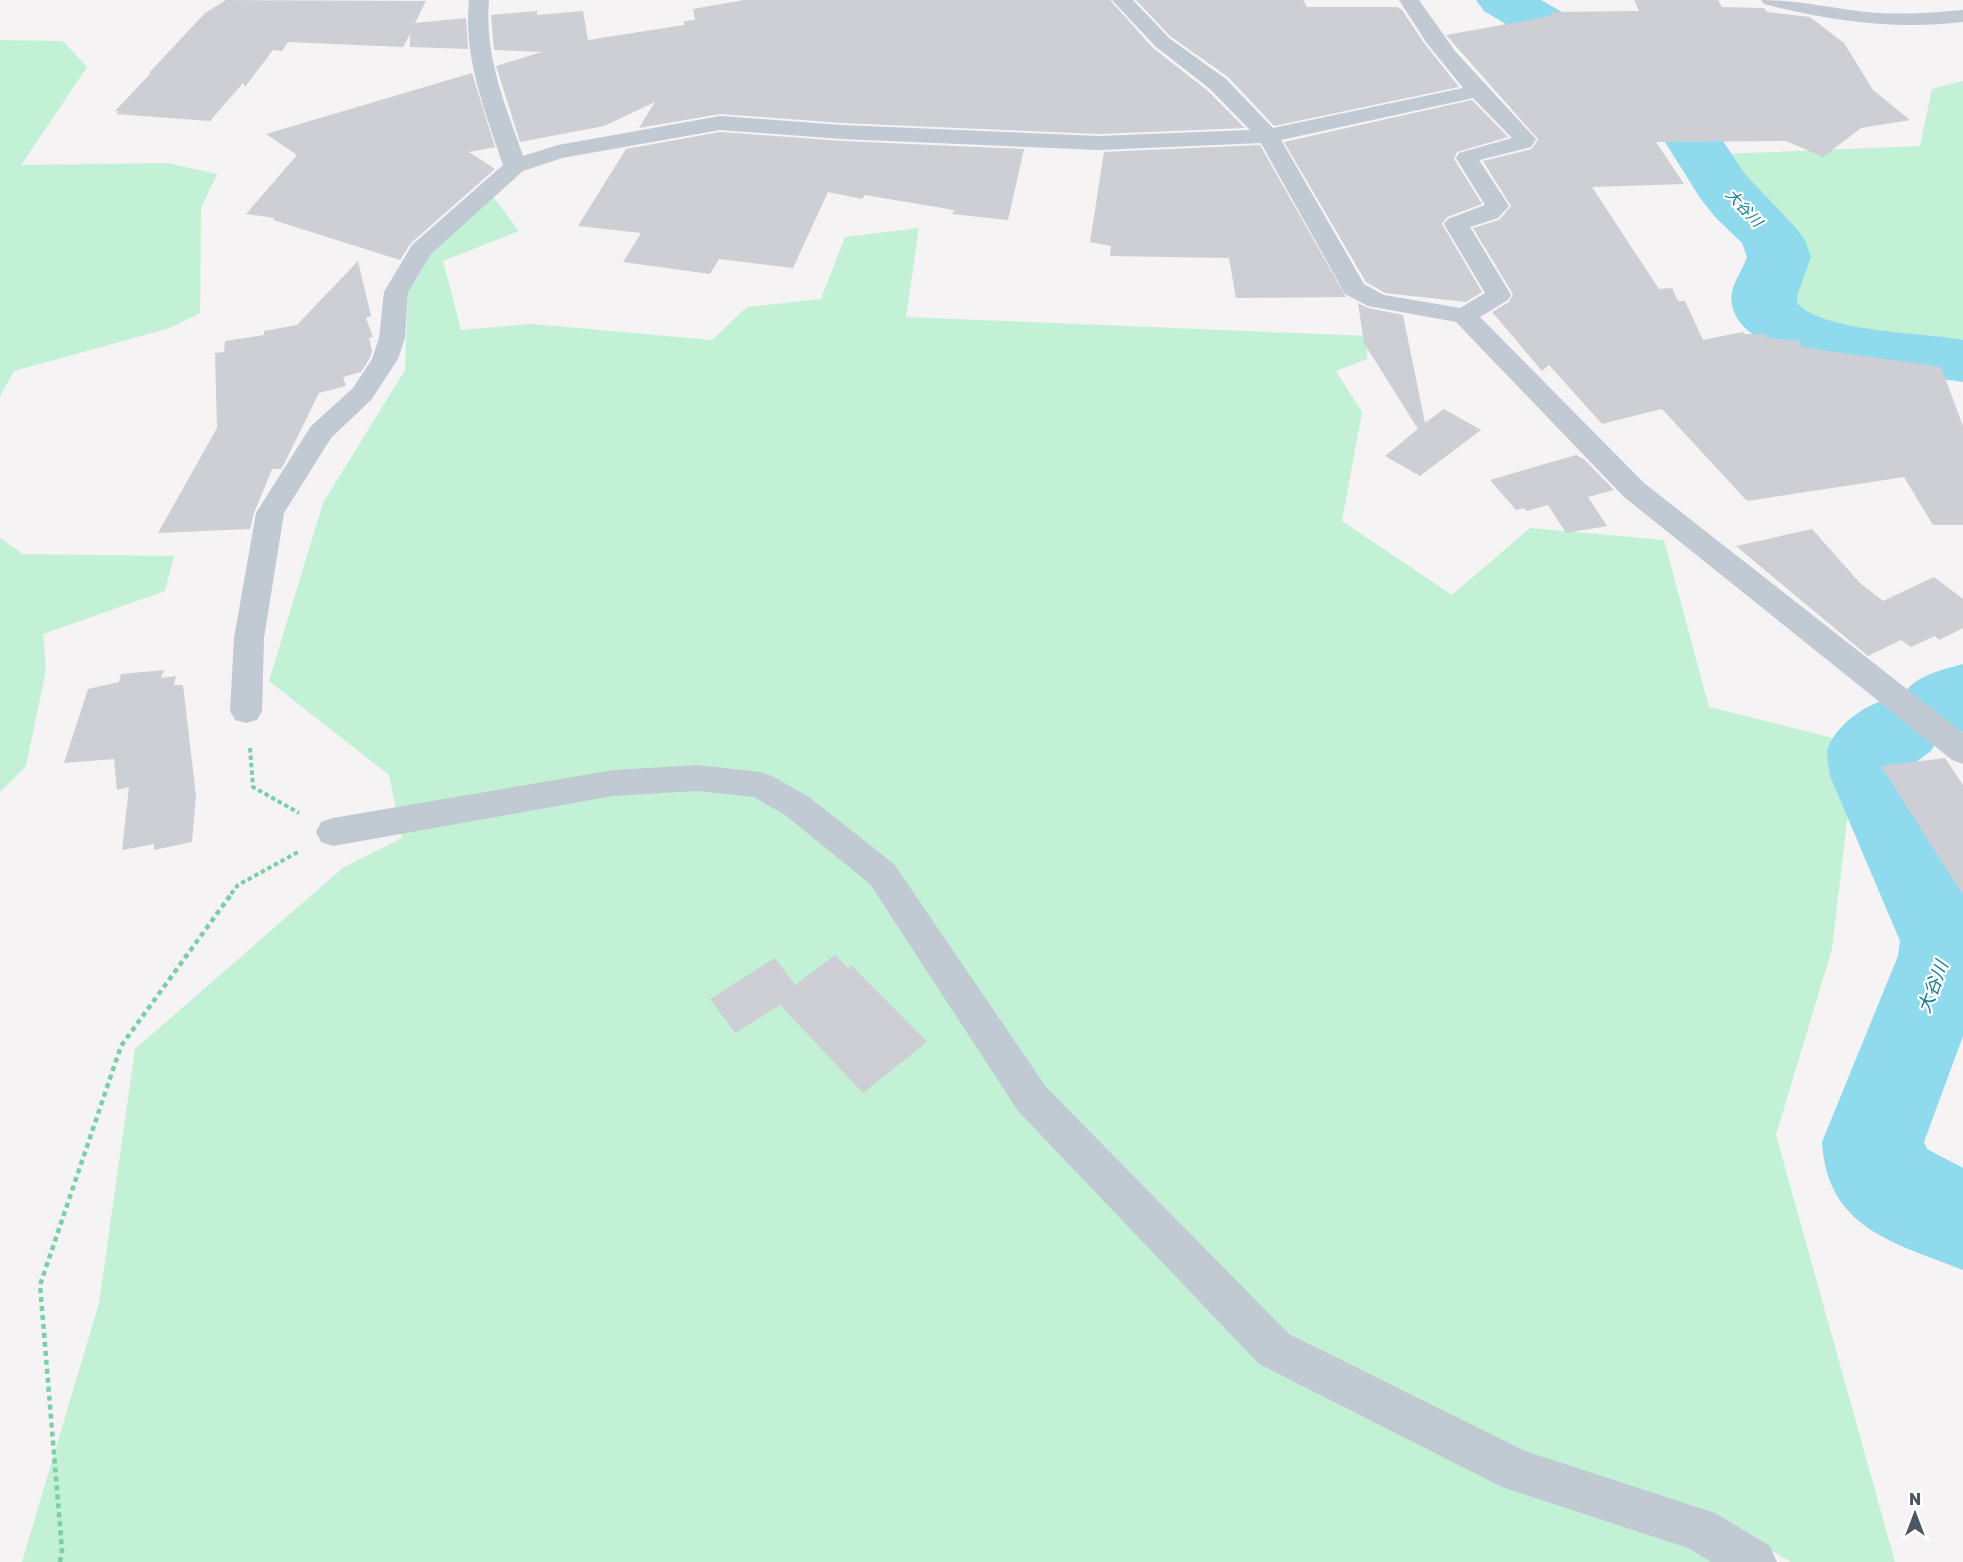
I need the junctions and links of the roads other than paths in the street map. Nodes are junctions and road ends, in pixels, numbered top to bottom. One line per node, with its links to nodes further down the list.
1 (479, 0): 8 (street)
2 (1122, 0): 7 (street)
3 (1409, 0): 6 (street)
4 (1772, 0): 5 (street)
5 (1963, 16)
6 (1478, 91): 7 (street); 9 (street)
7 (1268, 136): 8 (street); 9 (street)
8 (515, 166): 10 (street)
9 (1464, 316): 11 (street)
10 (246, 711)
11 (1963, 751)
12 (333, 832): 13 (street)
13 (1754, 1562)

